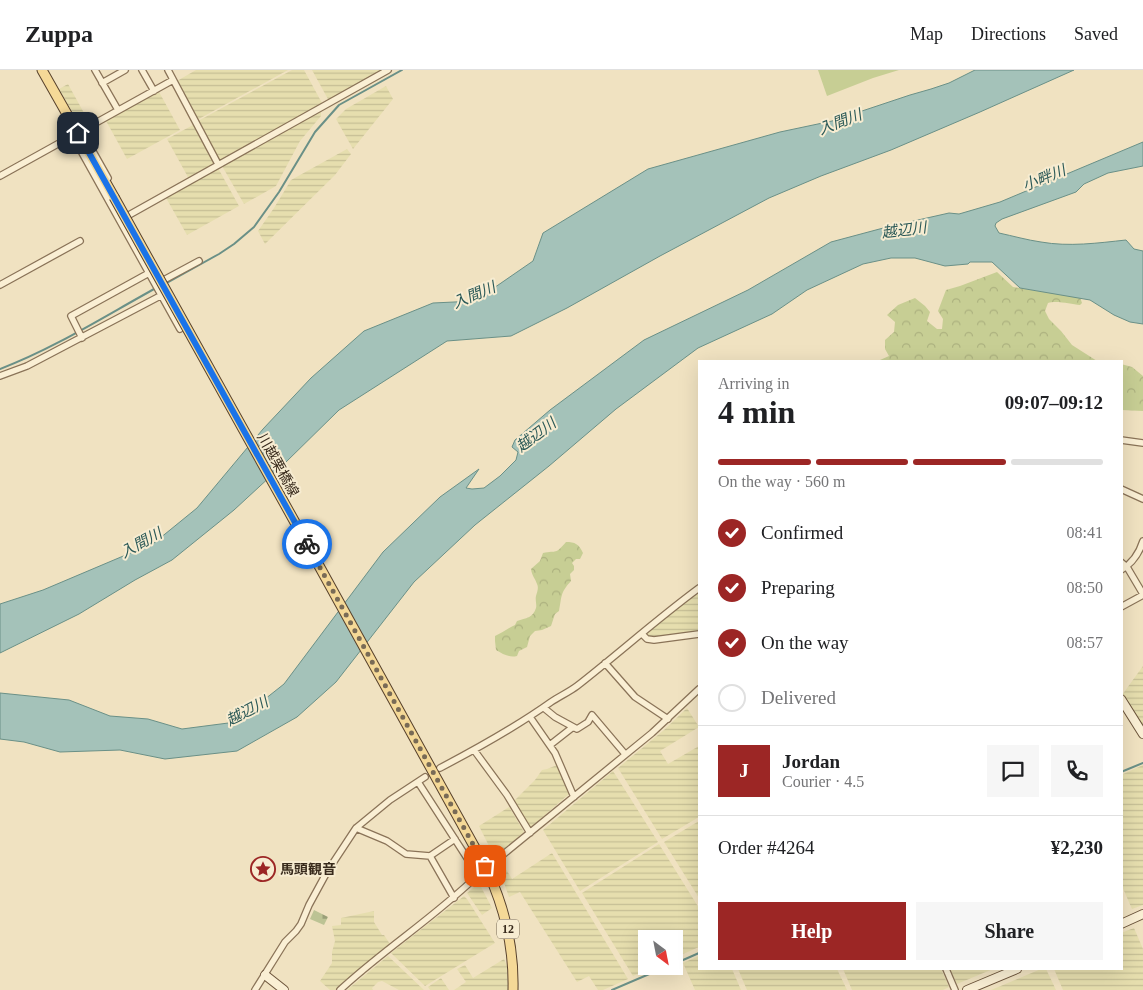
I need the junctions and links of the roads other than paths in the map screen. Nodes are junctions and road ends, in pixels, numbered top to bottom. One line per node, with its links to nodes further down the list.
1 (42, 70): 11 (main road, 川越栗橋線 / 12)
2 (95, 70): 8 (street)
3 (125, 70): 8 (street)
4 (142, 70): 9 (street)
5 (168, 70): 7 (street)
6 (388, 70): 12 (street)
7 (173, 80): 9 (street); 12 (street)
8 (102, 83): 10 (street)
9 (154, 91): 10 (street)
10 (118, 110): 11 (street)
11 (78, 133): 13 (street); 14 (street); 16 (street); 65 (main road, 川越栗橋線 / 12, bridge)
12 (218, 164): 14 (street)
13 (0, 176)
14 (129, 215): 16 (street)
15 (80, 241): 20 (street)
16 (142, 261): 18 (street)
17 (199, 261): 19 (street)
18 (149, 272): 19 (street); 23 (street)
19 (156, 284): 21 (street)
20 (0, 286)
21 (162, 295): 22 (street); 23 (street)
22 (180, 329)
23 (82, 338): 24 (street)
24 (0, 376)
25 (1123, 440): 26 (street)
26 (1143, 443)
27 (1123, 490): 28 (street)
28 (1143, 499)
29 (1143, 541): 30 (street)
30 (1124, 568): 32 (street)
31 (698, 589): 34 (street)
32 (1143, 595): 33 (street)
33 (1123, 606)
34 (642, 634): 35 (street); 36 (street)
35 (698, 634)
36 (605, 663): 39 (street); 41 (street)
37 (698, 690): 41 (street)
38 (1123, 702): 43 (main road)
39 (544, 708): 40 (street); 42 (street)
40 (530, 717): 44 (street); 45 (street)
41 (668, 719): 46 (street)
42 (573, 727): 44 (street); 46 (street)
43 (1143, 734)
44 (550, 745): 50 (street)
45 (474, 750): 47 (street); 52 (street)
46 (625, 754): 50 (street)
47 (440, 768)
48 (425, 777): 49 (street)
49 (418, 782): 51 (street); 53 (street)
50 (574, 796): 52 (street)
51 (356, 828): 54 (street); 61 (street)
52 (530, 834): 55 (street)
53 (455, 839): 54 (street); 55 (street)
54 (430, 856): 56 (street)
55 (478, 875): 56 (street)
56 (454, 898): 64 (street)
57 (1143, 914): 58 (main road)
58 (1123, 923)
59 (946, 970): 66 (street)
60 (1015, 970): 67 (main road)
61 (265, 975): 62 (street); 63 (main road)
62 (256, 990)
63 (284, 990)
64 (340, 990)
65 (514, 990)
66 (955, 990)
67 (967, 990)

